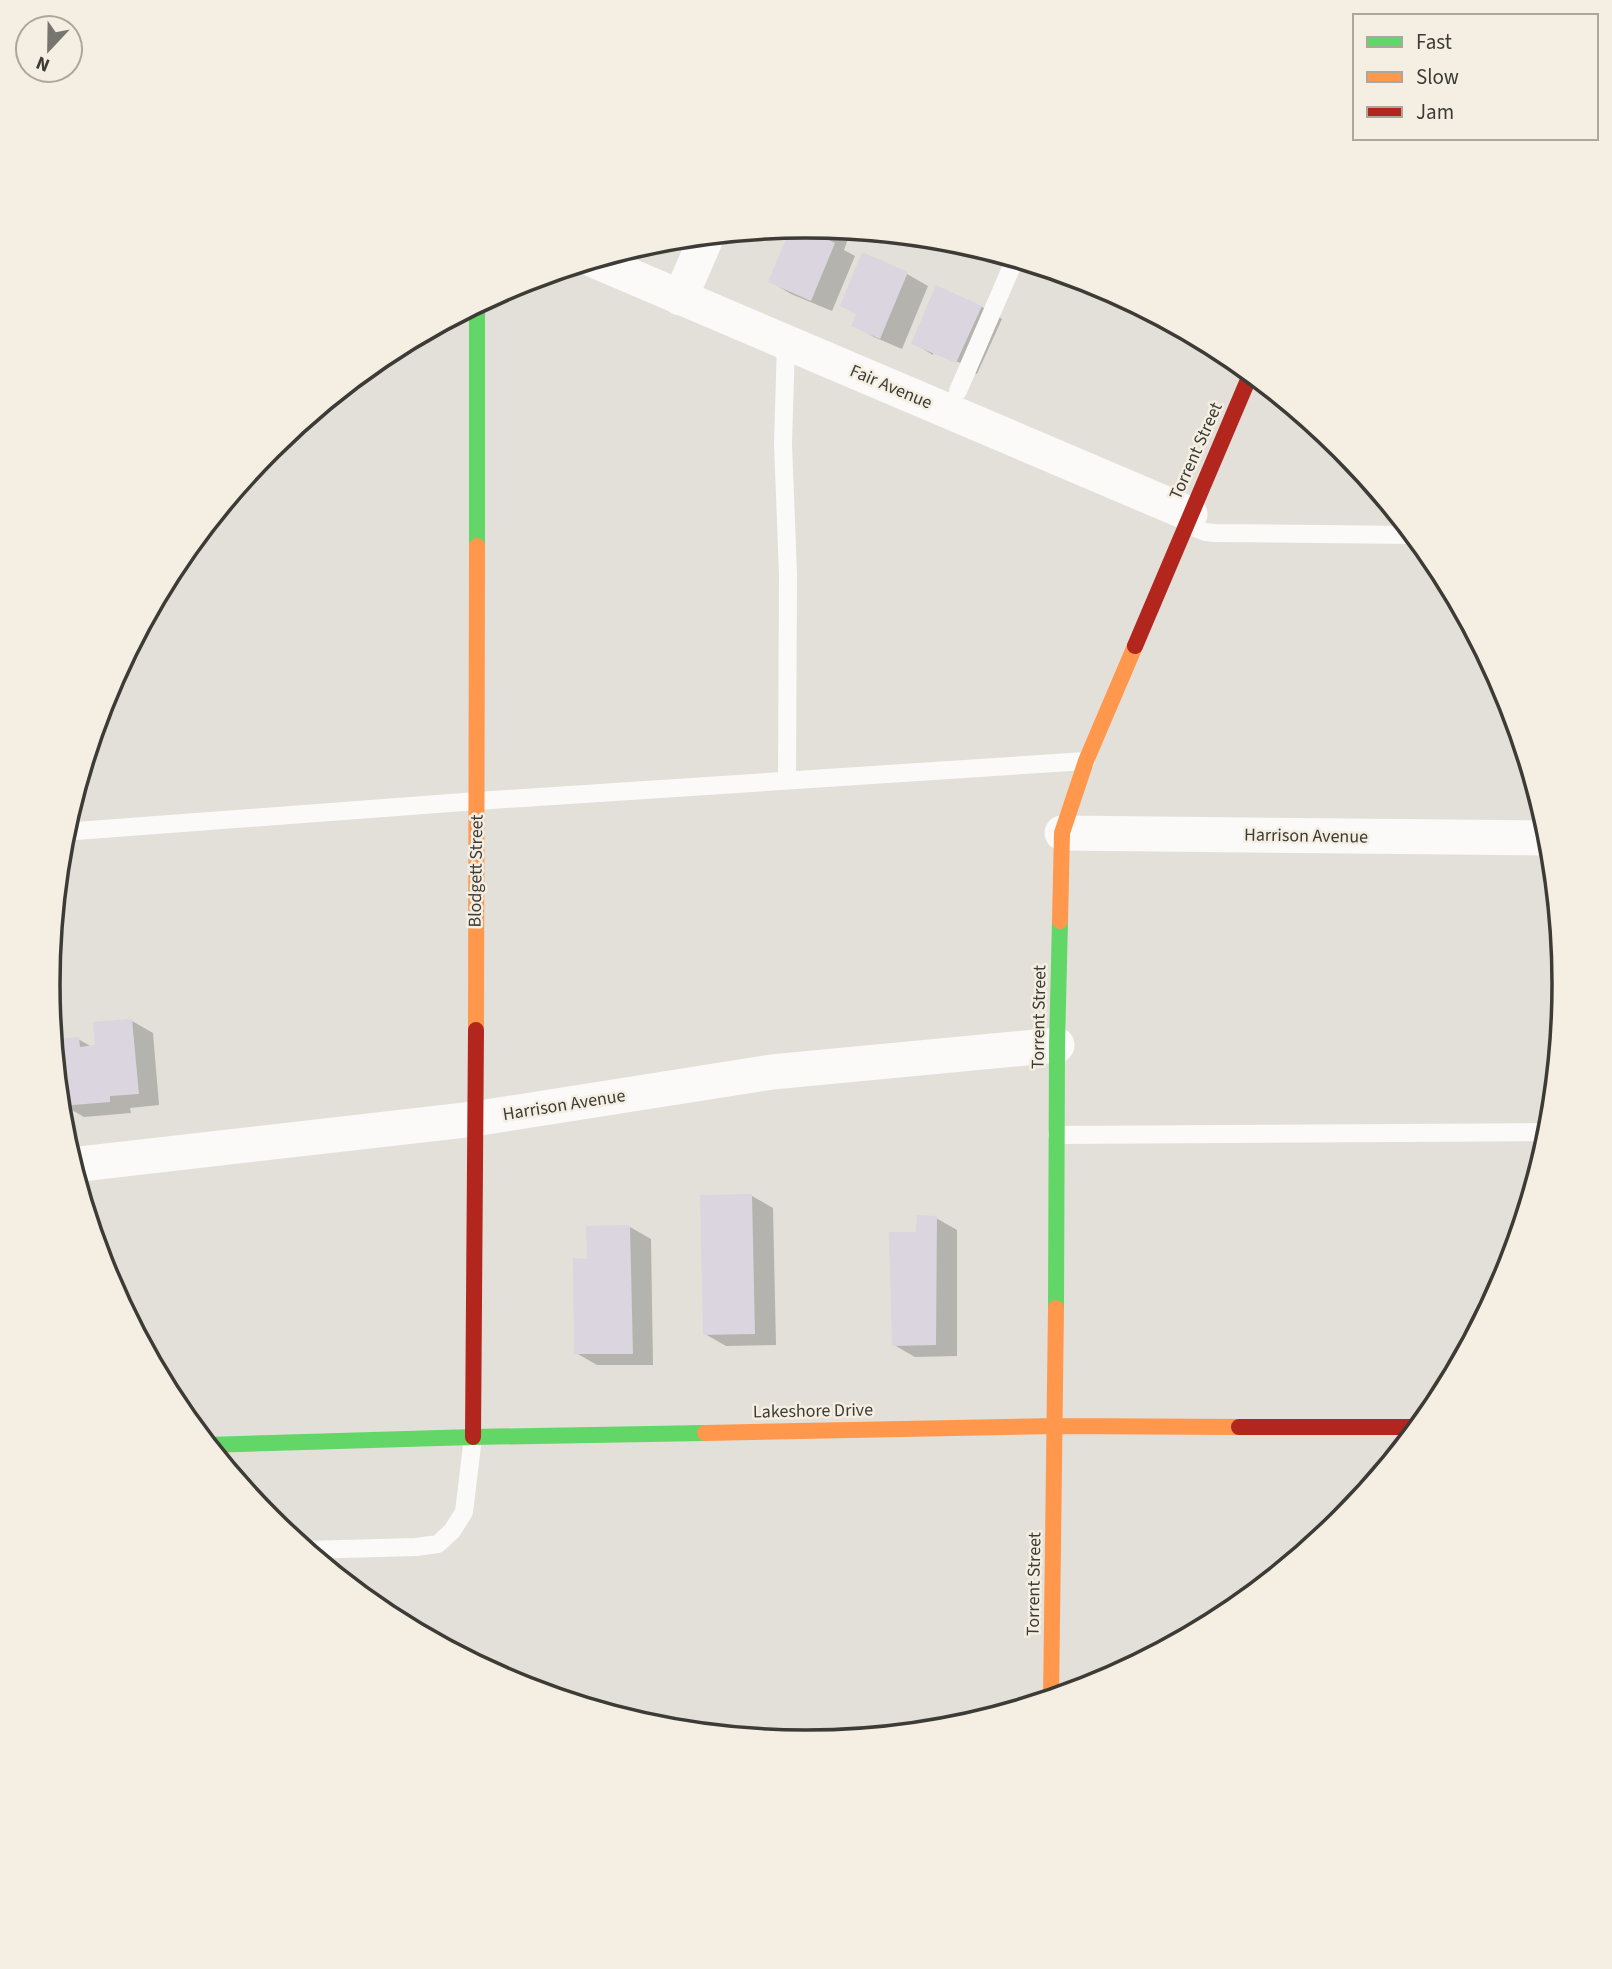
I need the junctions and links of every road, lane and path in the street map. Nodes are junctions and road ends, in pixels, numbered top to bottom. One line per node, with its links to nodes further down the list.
1 (703, 245): 4 (street)
2 (605, 265): 4 (street, Fair Avenue)
3 (1012, 267): 8 (lane)
4 (680, 298): 6 (street, Fair Avenue)
5 (477, 315): 13 (street, Blodgett Street)
6 (786, 343): 9 (street, Fair Avenue); 12 (lane)
7 (1247, 383): 9 (street, Torrent Street)
8 (958, 391)
9 (1188, 519): 10 (lane); 11 (street, Torrent Street)
10 (1402, 535)
11 (1086, 761): 12 (lane); 15 (street, Torrent Street)
12 (787, 780): 13 (lane)
13 (477, 801): 14 (lane); 18 (street, Blodgett Street)
14 (76, 831)
15 (1062, 833): 16 (street, Harrison Avenue); 17 (street, Torrent Street)
16 (1538, 838)
17 (1057, 1045): 18 (street, Harrison Avenue); 20 (street, Torrent Street)
18 (474, 1119): 21 (street, Harrison Avenue); 24 (street, Blodgett Street)
19 (1538, 1132): 20 (lane)
20 (1057, 1135): 22 (street, Torrent Street)
21 (82, 1164)
22 (1056, 1426): 23 (street, Lakeshore Drive); 24 (street, Lakeshore Drive); 27 (street, Torrent Street)
23 (1407, 1427)
24 (472, 1437): 25 (street, Lakeshore Drive); 26 (lane)
25 (219, 1445)
26 (318, 1550)
27 (1051, 1689)

